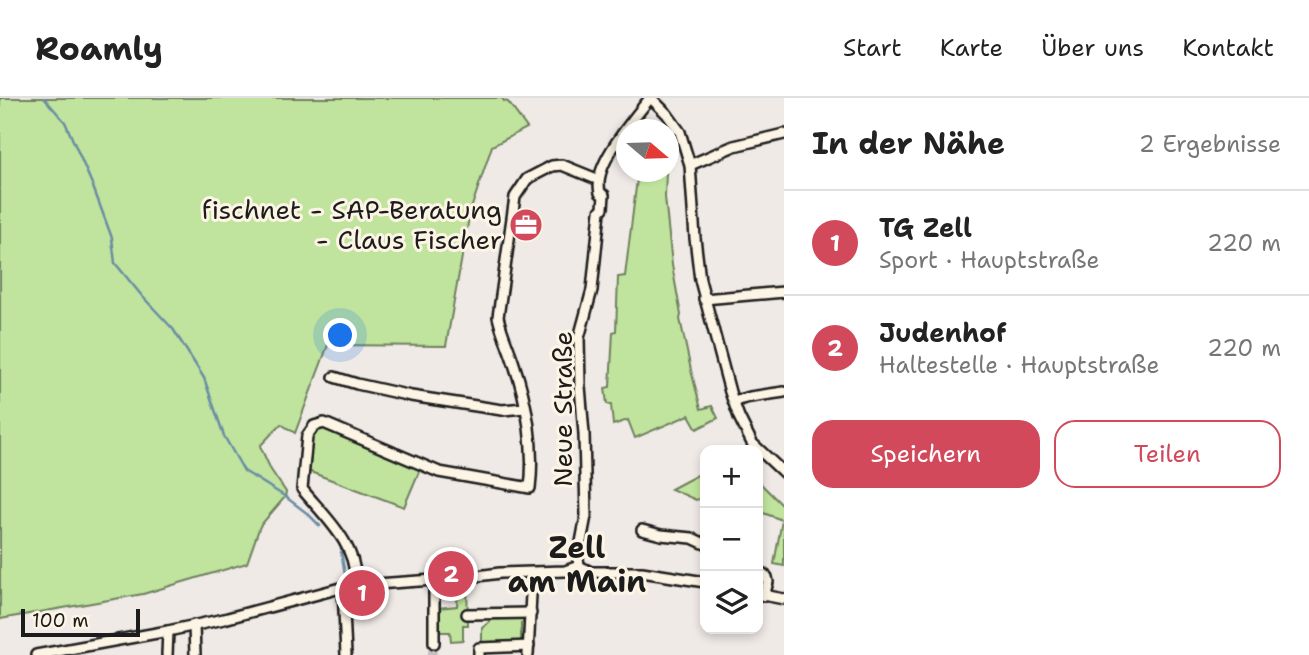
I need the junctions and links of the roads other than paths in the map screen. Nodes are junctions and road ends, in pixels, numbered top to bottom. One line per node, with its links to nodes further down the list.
1 (650, 98): 3 (street); 4 (street)
2 (784, 134): 3 (street)
3 (690, 165): 6 (street)
4 (598, 180): 10 (street); 14 (street, Neue Straße)
5 (784, 292): 6 (street)
6 (704, 299): 9 (street)
7 (334, 377): 10 (street)
8 (784, 393): 9 (street)
9 (734, 401): 11 (street)
10 (525, 408): 18 (street)
11 (784, 473)
12 (642, 530): 13 (street)
13 (700, 542)
14 (579, 566): 16 (street); 17 (street)
15 (763, 573): 20 (street)
16 (434, 580): 18 (street); 28 (street)
17 (700, 581)
18 (355, 585): 19 (street)
19 (343, 587): 26 (street); 34 (street)
20 (763, 591)
21 (531, 594): 24 (street)
22 (763, 595): 23 (street)
23 (784, 599)
24 (531, 613): 25 (street); 30 (street)
25 (467, 614)
26 (194, 625): 27 (street); 33 (street)
27 (168, 631): 29 (street); 32 (street)
28 (434, 643)
29 (78, 651): 31 (street)
30 (528, 651): 35 (street)
31 (37, 655)
32 (167, 655)
33 (195, 655)
34 (346, 655)
35 (478, 655)

